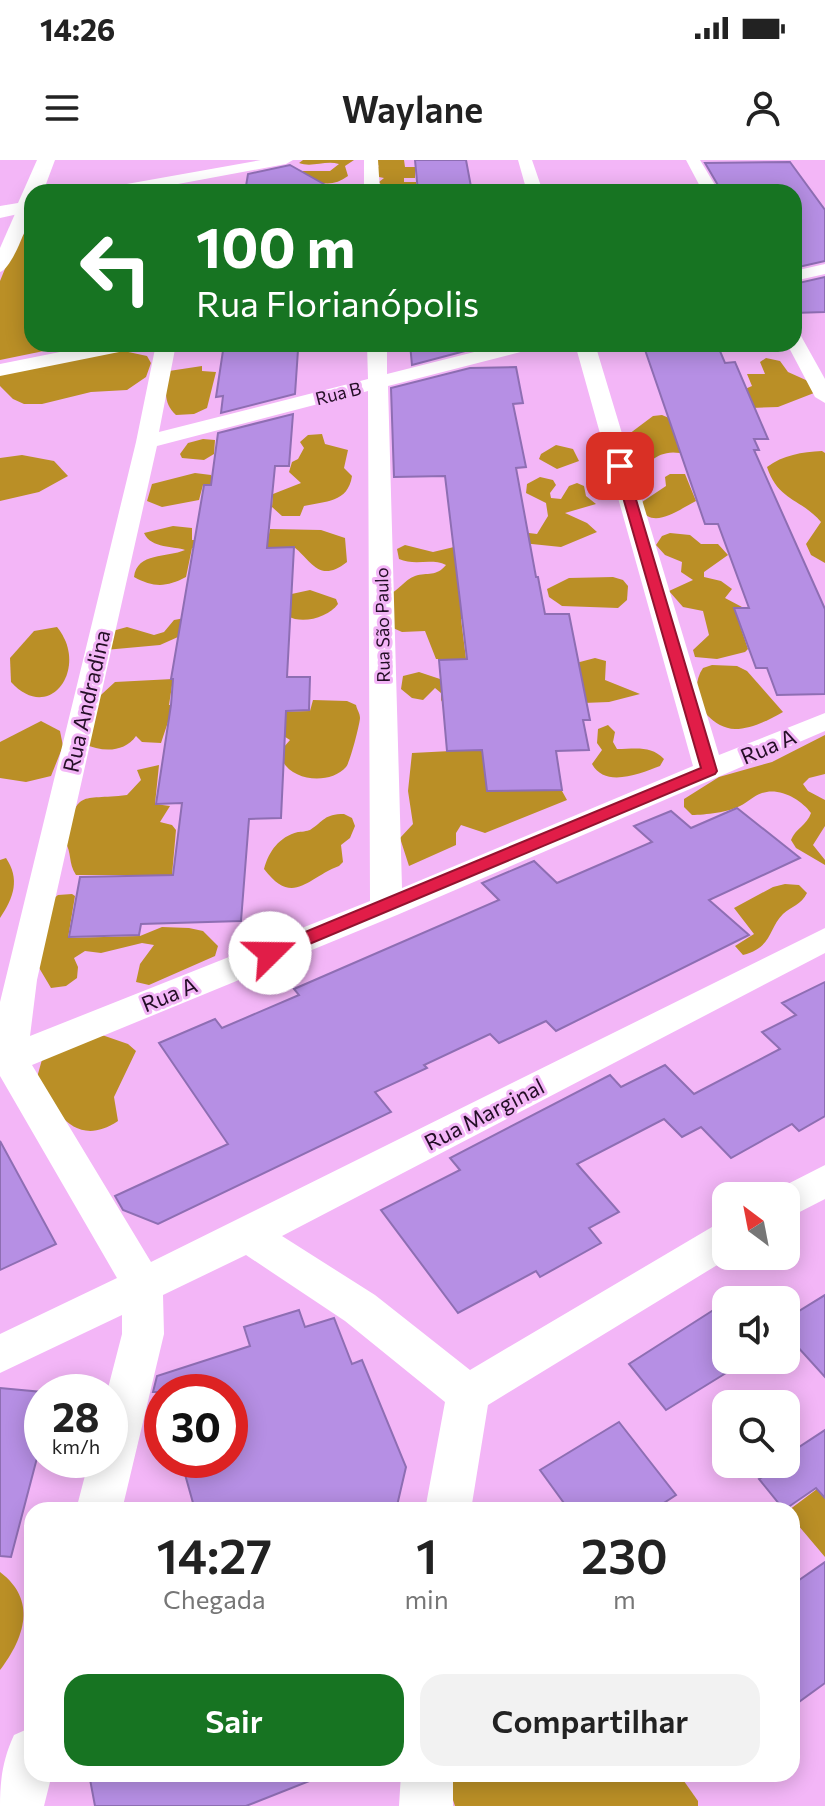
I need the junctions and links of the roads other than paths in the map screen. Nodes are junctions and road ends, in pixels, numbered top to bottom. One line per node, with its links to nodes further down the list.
1 (46, 160): 7 (street)
2 (286, 160): 6 (street)
3 (371, 160): 9 (street)
4 (525, 160): 10 (street)
5 (693, 160): 11 (street)
6 (204, 168): 8 (street)
7 (37, 184)
8 (141, 184)
9 (372, 184)
10 (532, 184)
11 (706, 184)
12 (24, 203): 13 (street)
13 (0, 212)
14 (24, 215): 15 (street)
15 (0, 267)
16 (825, 269): 17 (street)
17 (802, 274)
18 (89, 352): 24 (street)
19 (164, 352): 27 (street, Rua Andradina)
20 (377, 352): 25 (street, Rua São Paulo)
21 (497, 352): 25 (street, Rua B)
22 (587, 352): 29 (street)
23 (801, 352): 26 (street)
24 (0, 370)
25 (378, 382): 27 (street, Rua B); 30 (street, Rua São Paulo)
26 (825, 397)
27 (147, 442): 32 (street, Rua Andradina)
28 (825, 721): 29 (street, Rua A)
29 (709, 771): 30 (street, Rua A)
30 (386, 907): 32 (street, Rua A)
31 (825, 939): 35 (street, Rua Marginal)
32 (5, 1061): 37 (street)
33 (825, 1180): 34 (street)
34 (800, 1195)
35 (248, 1235): 37 (street, Rua Marginal); 39 (street)
36 (712, 1247): 39 (street)
37 (142, 1284): 38 (street, Rua Marginal); 40 (street)
38 (0, 1354)
39 (468, 1394): 41 (street)
40 (101, 1502)
41 (449, 1502)
42 (24, 1781): 44 (street)
43 (427, 1782): 45 (street)
44 (17, 1806)
45 (426, 1806)

